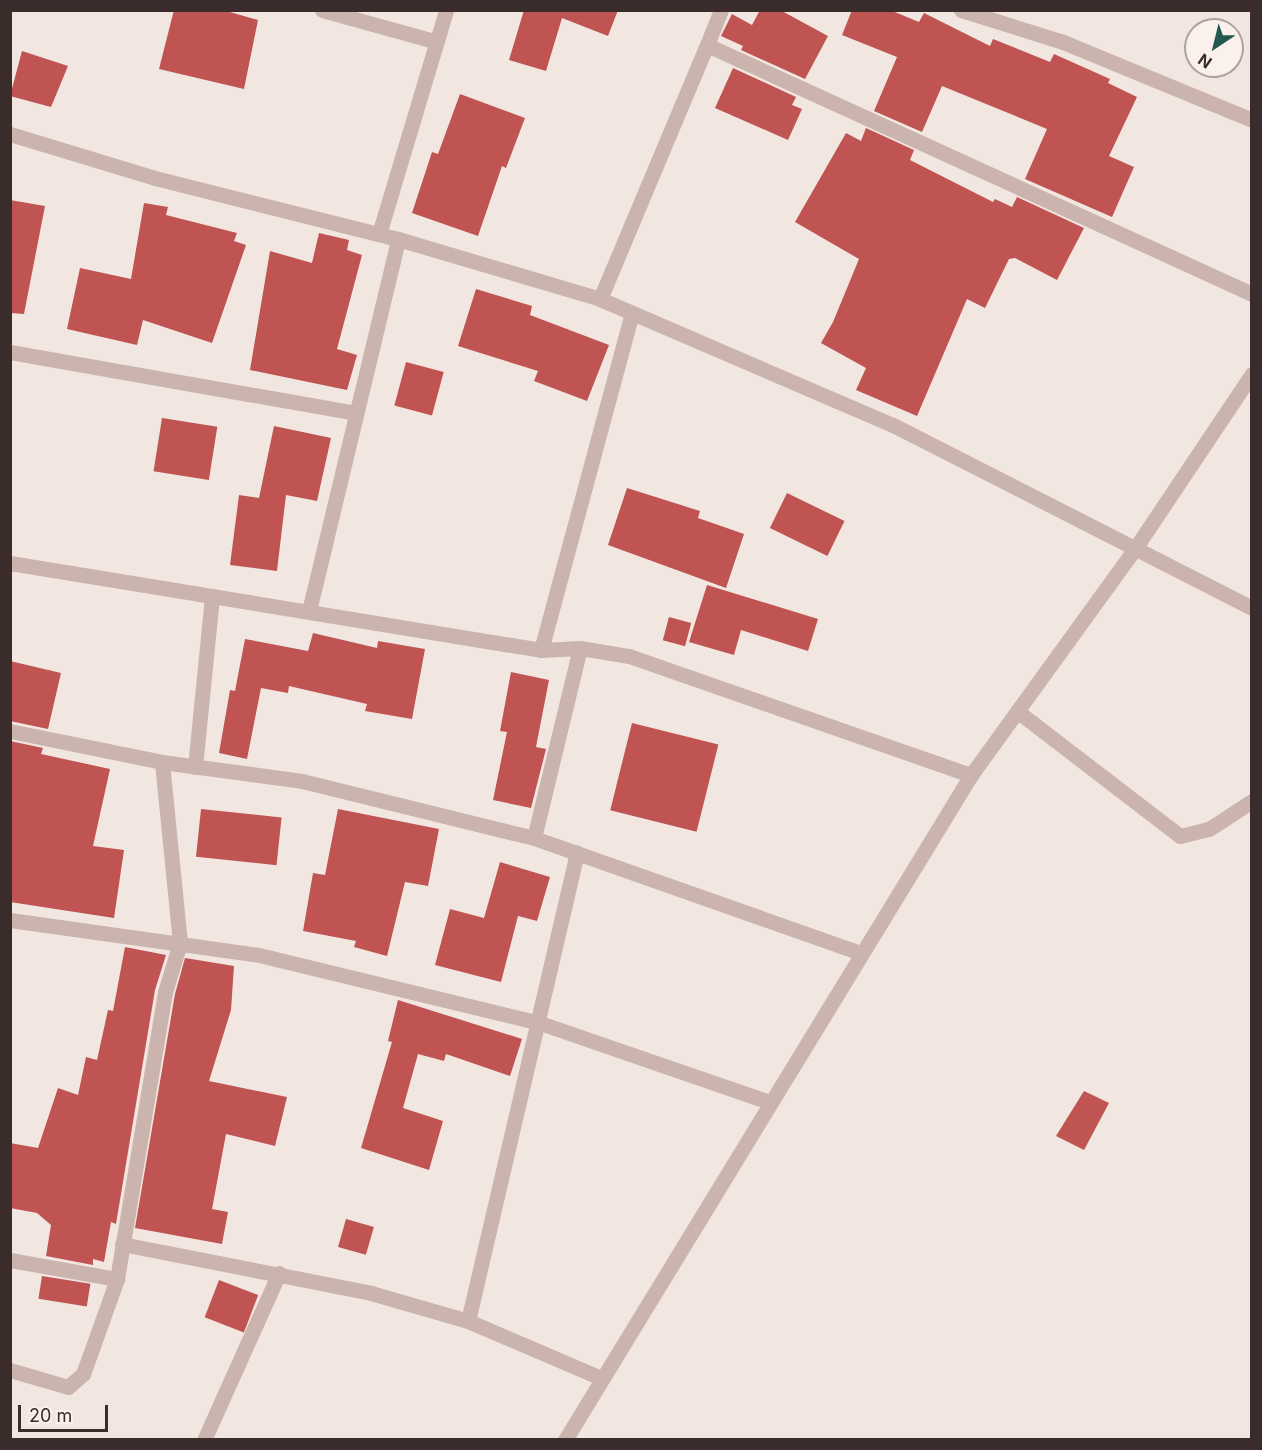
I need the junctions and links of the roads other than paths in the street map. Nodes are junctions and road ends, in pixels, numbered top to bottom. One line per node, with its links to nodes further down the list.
1 (322, 10): 5 (street)
2 (446, 10): 5 (street)
3 (721, 10): 6 (street)
4 (961, 10): 7 (street)
5 (437, 42): 9 (street)
6 (707, 45): 11 (street); 12 (street)
7 (1251, 120)
8 (10, 134): 9 (street)
9 (378, 234): 10 (street)
10 (398, 239): 12 (street); 16 (street)
11 (1251, 294)
12 (600, 299): 13 (street)
13 (633, 313): 17 (street); 23 (street)
14 (10, 352): 16 (street)
15 (1251, 374): 17 (street)
16 (356, 413): 21 (street)
17 (1136, 547): 20 (street); 24 (street)
18 (10, 563): 19 (street)
19 (212, 596): 21 (street); 27 (street)
20 (1251, 608)
21 (309, 612): 23 (street)
22 (580, 648): 23 (street); 28 (street); 30 (street)
23 (541, 650)
24 (1017, 711): 28 (street); 29 (street)
25 (10, 731): 26 (street)
26 (162, 762): 27 (street); 33 (street)
27 (195, 767): 30 (street)
28 (971, 775): 34 (street)
29 (1251, 801)
30 (534, 838): 31 (street)
31 (577, 853): 34 (street); 35 (street)
32 (10, 920): 33 (street)
33 (180, 943): 35 (street); 37 (street)
34 (861, 952): 36 (street)
35 (540, 1023): 36 (street); 41 (street)
36 (769, 1102): 43 (street)
37 (122, 1244): 39 (street); 40 (street)
38 (10, 1260): 40 (street)
39 (279, 1273): 41 (street); 44 (street)
40 (117, 1279): 42 (street)
41 (468, 1321): 43 (street)
42 (10, 1370)
43 (601, 1378): 45 (street)
44 (204, 1440)
45 (565, 1440)

